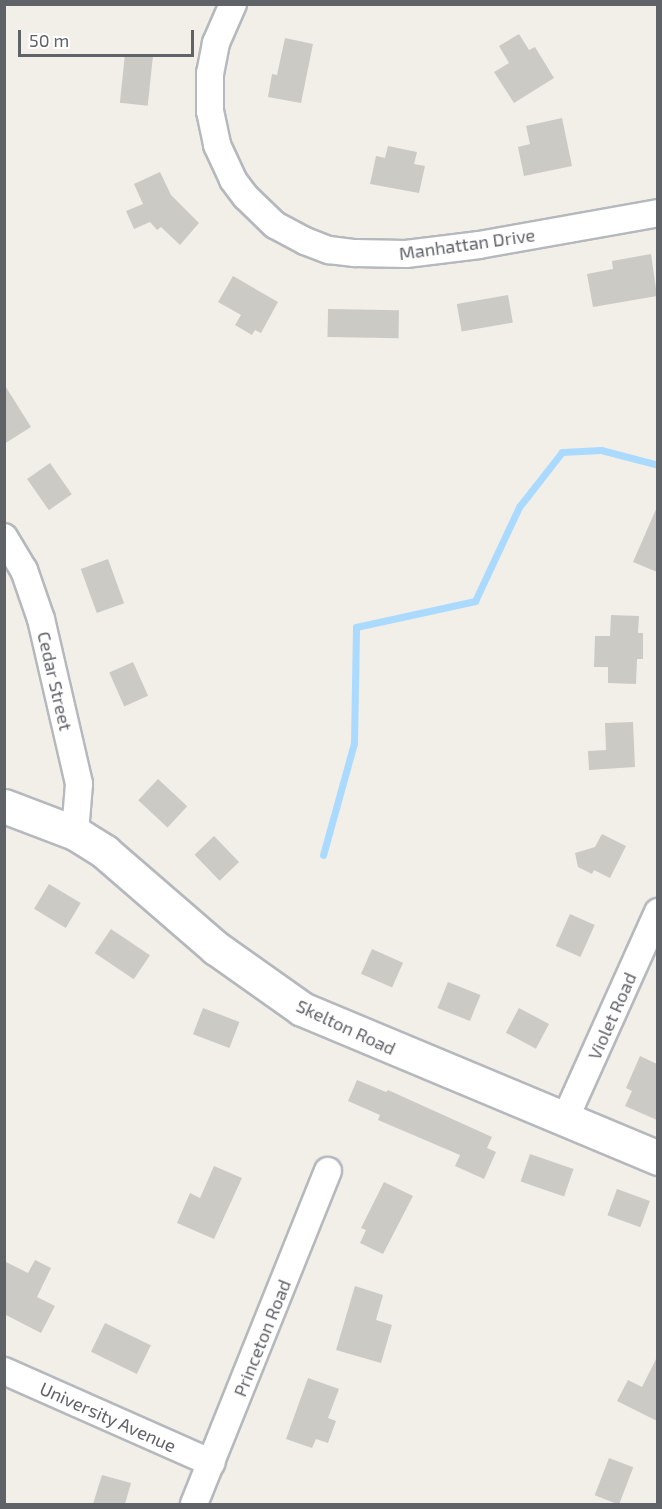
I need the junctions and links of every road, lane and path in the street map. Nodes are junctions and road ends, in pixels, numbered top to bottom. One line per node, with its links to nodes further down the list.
1 (233, 4): 2 (street, Manhattan Drive)
2 (657, 213)
3 (4, 537): 5 (street, Cedar Street)
4 (4, 806): 5 (street, Skelton Road)
5 (75, 833): 7 (street, Skelton Road)
6 (657, 912): 7 (street, Violet Road)
7 (565, 1119): 8 (street, Skelton Road)
8 (657, 1158)
9 (328, 1171): 11 (street, Princeton Road)
10 (4, 1371): 11 (street, University Avenue)
11 (212, 1463): 12 (street, Princeton Road)
12 (194, 1504)

